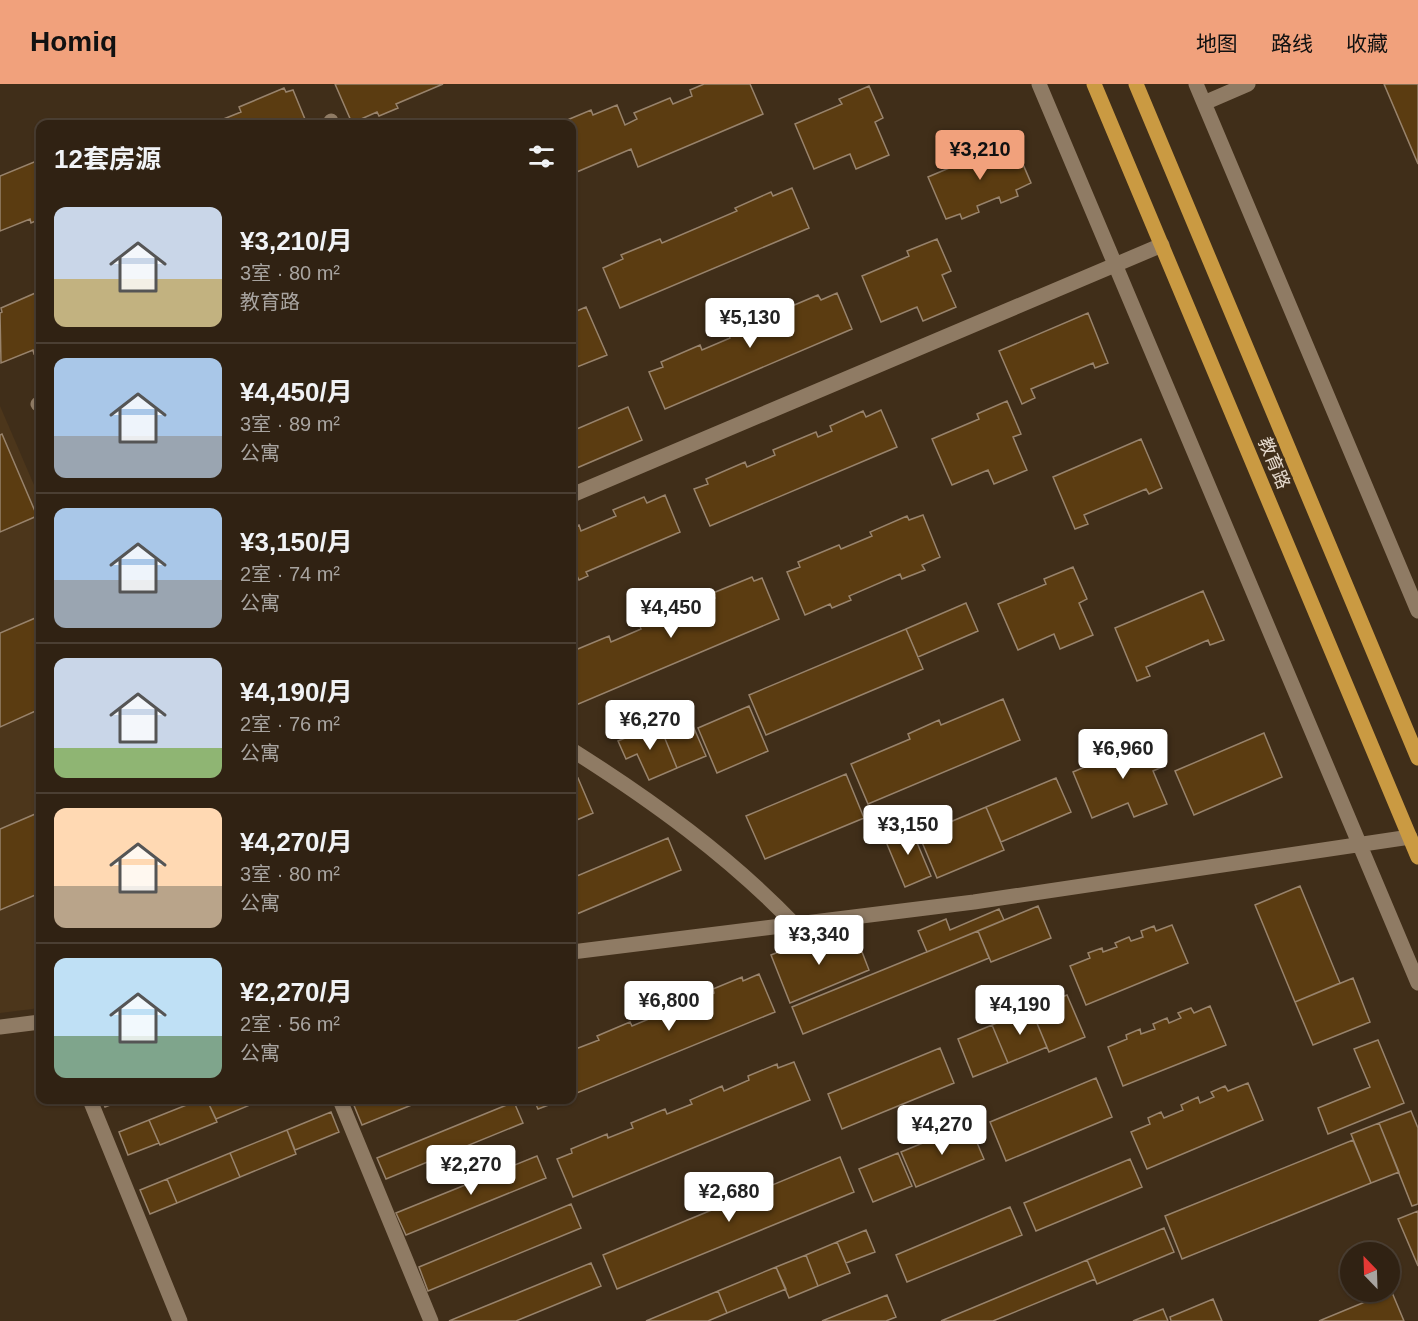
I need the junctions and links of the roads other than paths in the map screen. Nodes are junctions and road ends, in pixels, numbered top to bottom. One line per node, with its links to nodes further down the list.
1 (1039, 84): 8 (street)
2 (1094, 84): 7 (main road, 教育路)
3 (1136, 84): 12 (main road, 教育路)
4 (1196, 84): 6 (street)
5 (1248, 84): 6 (street)
6 (1204, 103): 10 (street)
7 (1162, 246): 8 (street); 13 (main road, 教育路)
8 (1115, 265): 9 (street); 14 (street)
9 (576, 493)
10 (1418, 611)
11 (576, 752): 16 (street)
12 (1418, 758)
13 (1410, 837): 14 (street); 15 (main road, 教育路)
14 (1359, 845): 16 (street); 18 (street)
15 (1418, 857)
16 (794, 924): 17 (street)
17 (576, 951)
18 (1418, 983)
19 (36, 1022): 20 (street)
20 (0, 1027)
21 (92, 1104): 23 (street)
22 (342, 1104): 24 (street)
23 (180, 1321)
24 (431, 1321)

